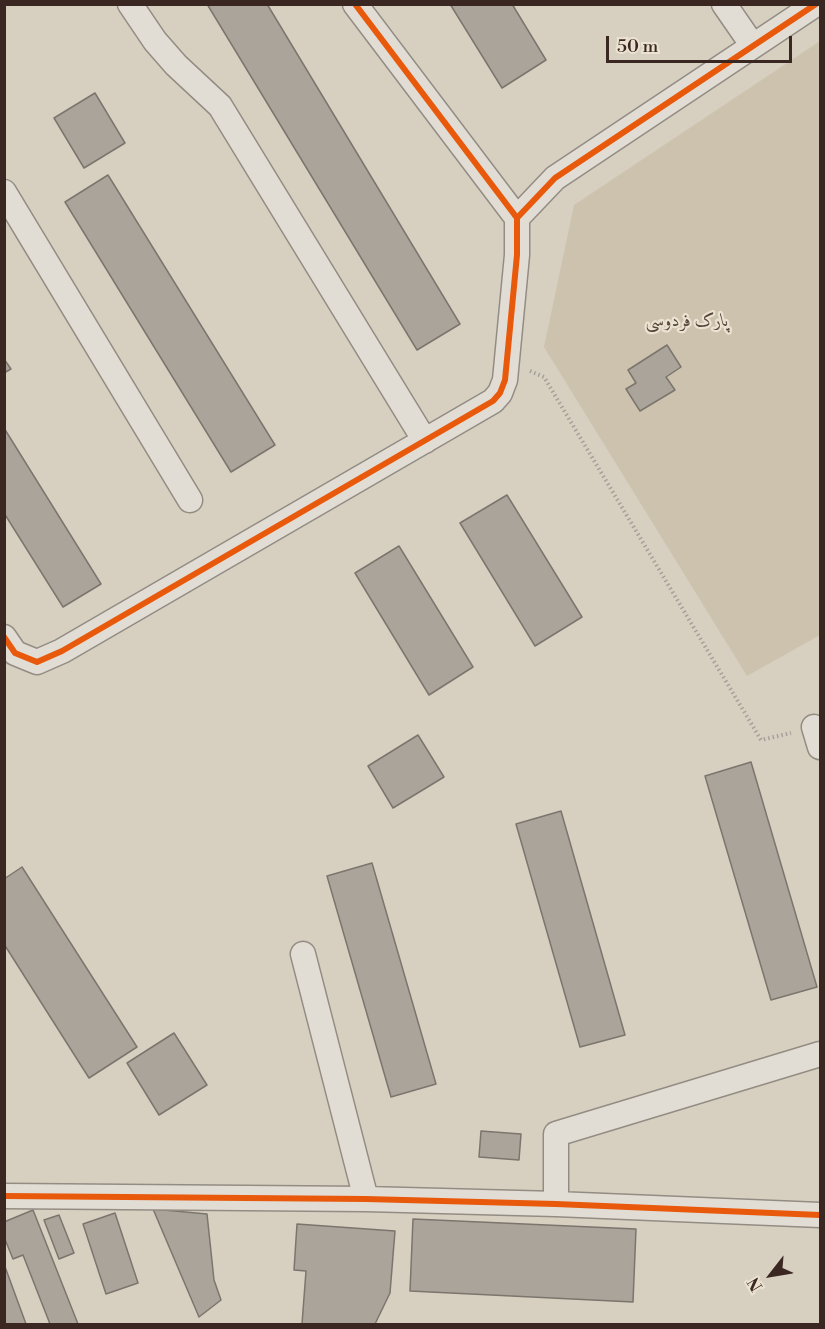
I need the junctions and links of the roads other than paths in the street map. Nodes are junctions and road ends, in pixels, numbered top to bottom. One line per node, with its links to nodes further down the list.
1 (130, 4): 8 (street)
2 (355, 4): 7 (street)
3 (724, 4): 5 (street)
4 (816, 4): 5 (street)
5 (753, 46): 7 (street)
6 (4, 192): 9 (street)
7 (517, 218): 8 (street)
8 (425, 441): 10 (street)
9 (190, 500)
10 (4, 637)
11 (303, 954): 14 (street)
12 (820, 1054): 15 (street)
13 (4, 1196): 14 (street)
14 (366, 1199): 15 (street)
15 (556, 1204): 16 (street)
16 (820, 1215)

